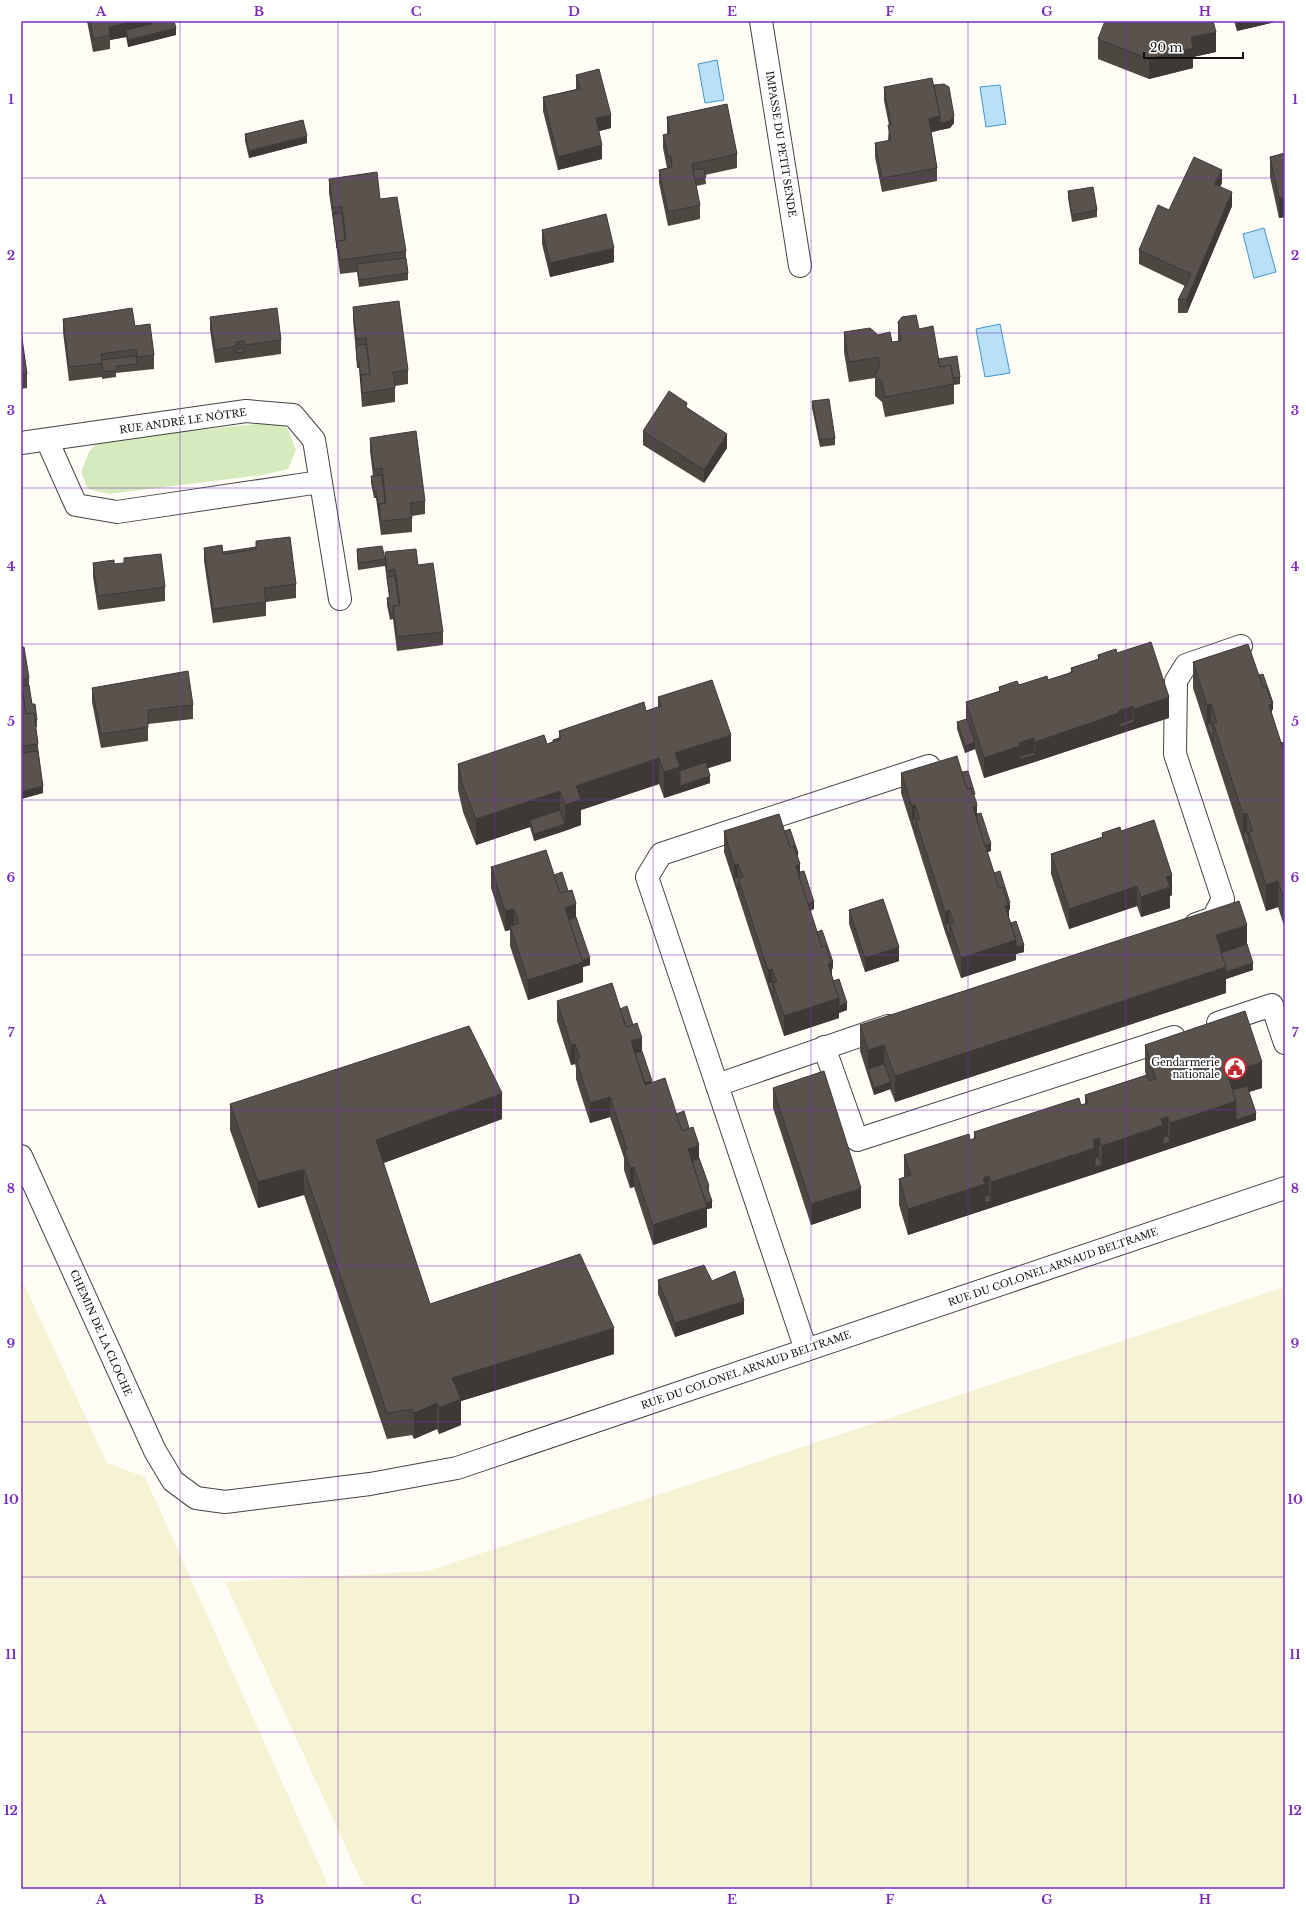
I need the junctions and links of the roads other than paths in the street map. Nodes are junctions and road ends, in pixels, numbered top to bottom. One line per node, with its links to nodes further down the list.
1 (761, 21): 2 (street, IMPASSE DU PETIT SENDE)
2 (800, 266)
3 (47, 440): 4 (street, RUE ANDRÉ LE NÔTRE); 5 (street); 5 (street, RUE ANDRÉ LE NÔTRE)
4 (21, 442)
5 (320, 482): 6 (street, RUE ANDRÉ LE NÔTRE)
6 (340, 599)
7 (1241, 646): 9 (street)
8 (944, 761): 13 (street)
9 (1176, 930)
10 (906, 1020): 12 (street)
11 (1285, 1043): 12 (street)
12 (824, 1047): 13 (street)
13 (717, 1085): 16 (street)
14 (21, 1156): 17 (street, CHEMIN DE LA CLOCHE)
15 (1285, 1188): 16 (street, RUE DU COLONEL ARNAUD BELTRAME)
16 (806, 1350): 17 (street, RUE DU COLONEL ARNAUD BELTRAME)
17 (196, 1498)

